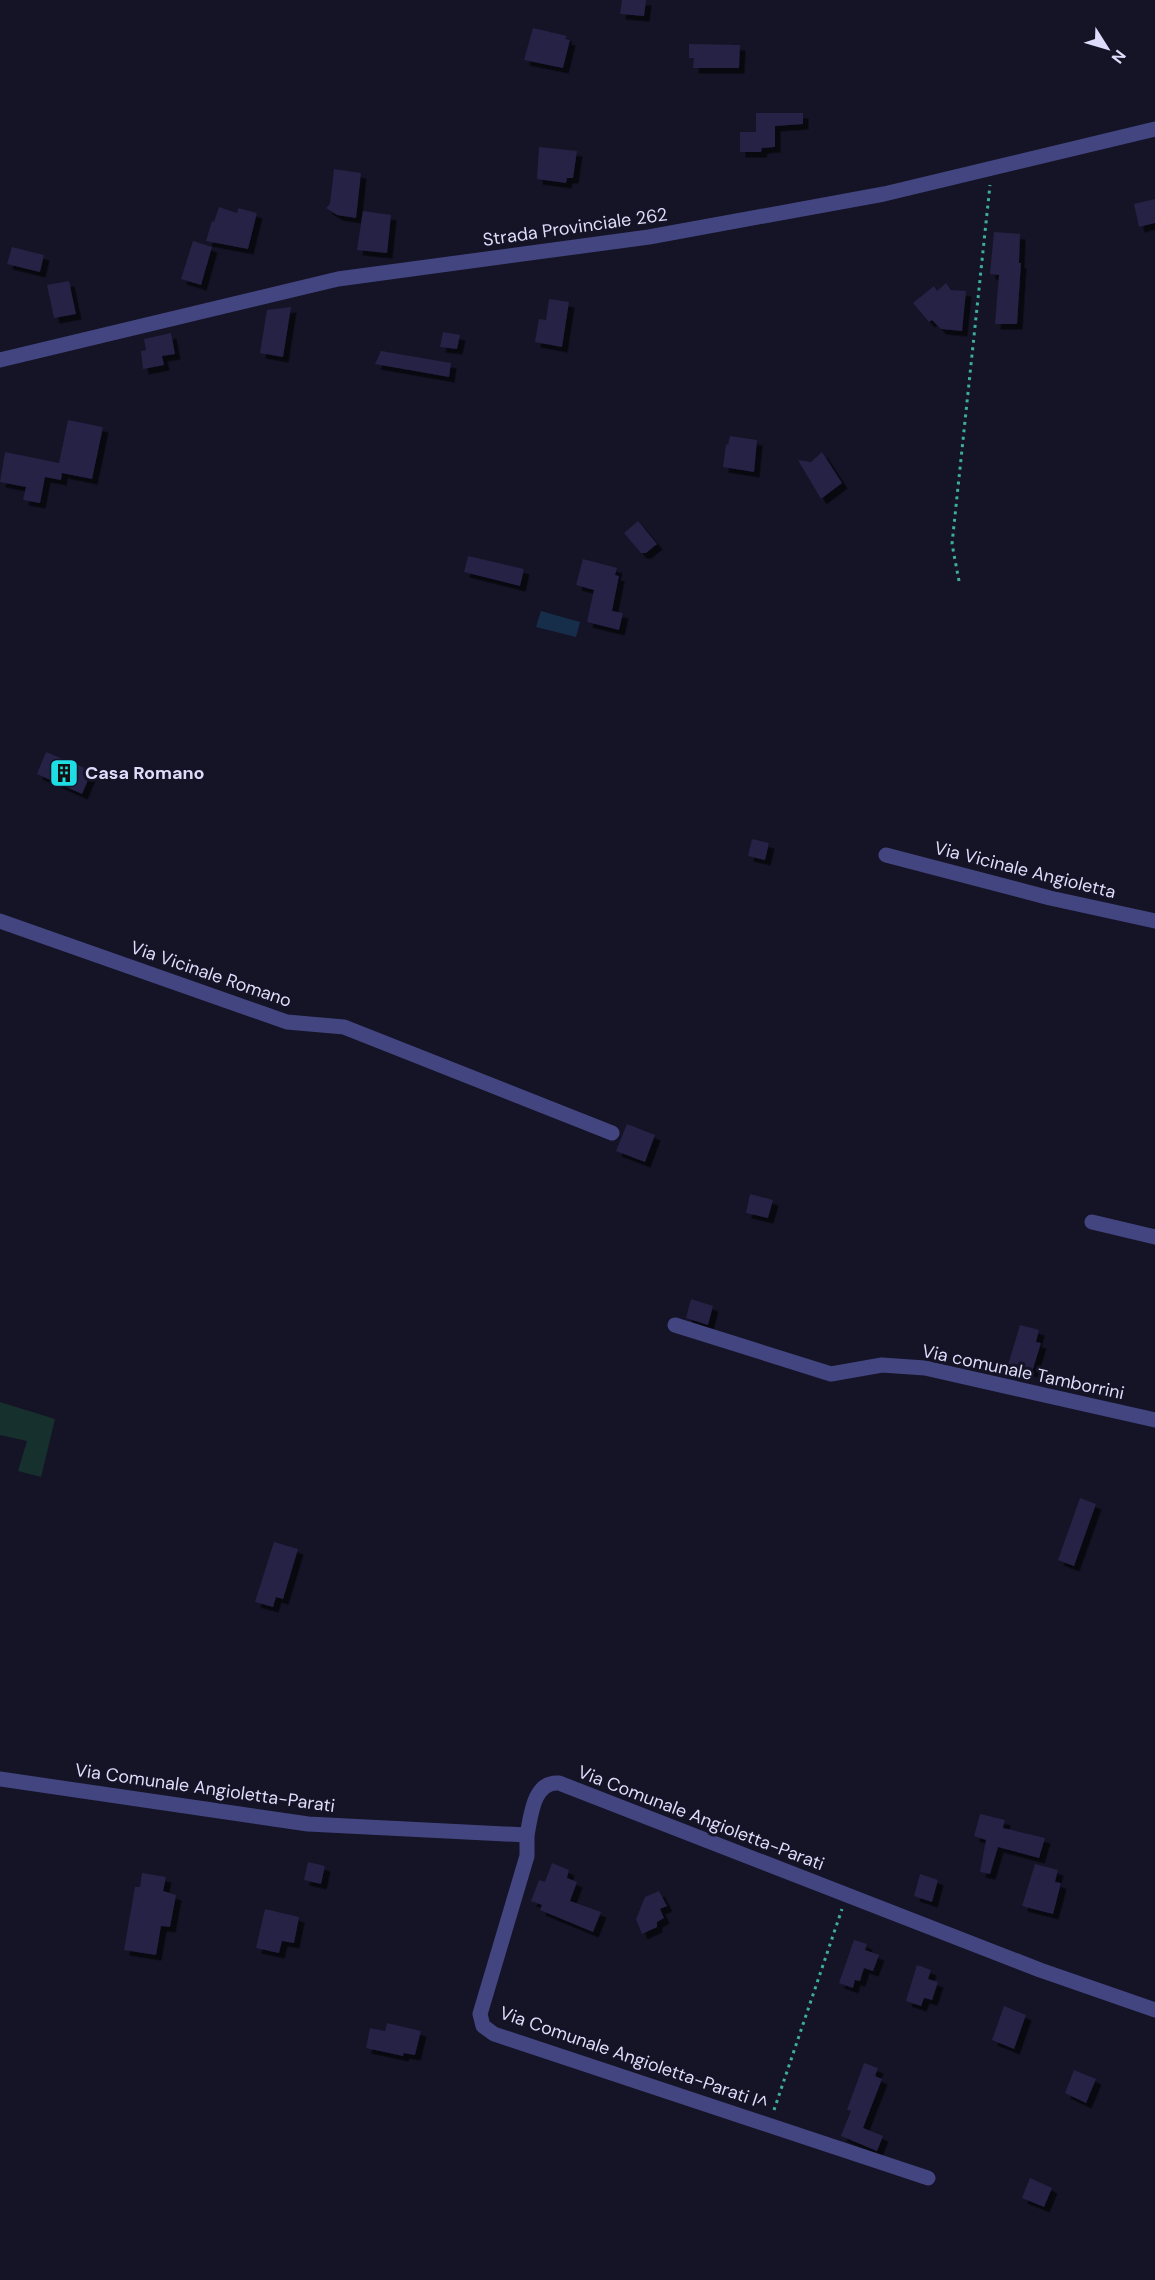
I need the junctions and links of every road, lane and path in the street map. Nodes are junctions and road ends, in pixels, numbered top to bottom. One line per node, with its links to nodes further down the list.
1 (1155, 129): 2 (street, Strada Provinciale 262)
2 (992, 168): 3 (street, Strada Provinciale 262); 4 (path)
3 (0, 360)
4 (959, 581)
5 (886, 855): 7 (street, Via Vicinale Angioletta)
6 (0, 921): 8 (street, Via Vicinale Romano)
7 (1155, 921)
8 (612, 1133)
9 (1092, 1222): 10 (street)
10 (1155, 1237)
11 (675, 1324): 12 (street, Via comunale Tamborrini)
12 (1155, 1420)
13 (0, 1779): 14 (street, Via Comunale Angioletta-Parati)
14 (527, 1835): 15 (street, Via Comunale Angioletta-Parati); 17 (street, Via Comunale Angioletta-Parati I^)
15 (847, 1896): 16 (street, Via Comunale Angioletta-Parati); 17 (path)
16 (1155, 2010)
17 (769, 2125): 18 (street, Via Comunale Angioletta-Parati I^)
18 (928, 2178)

